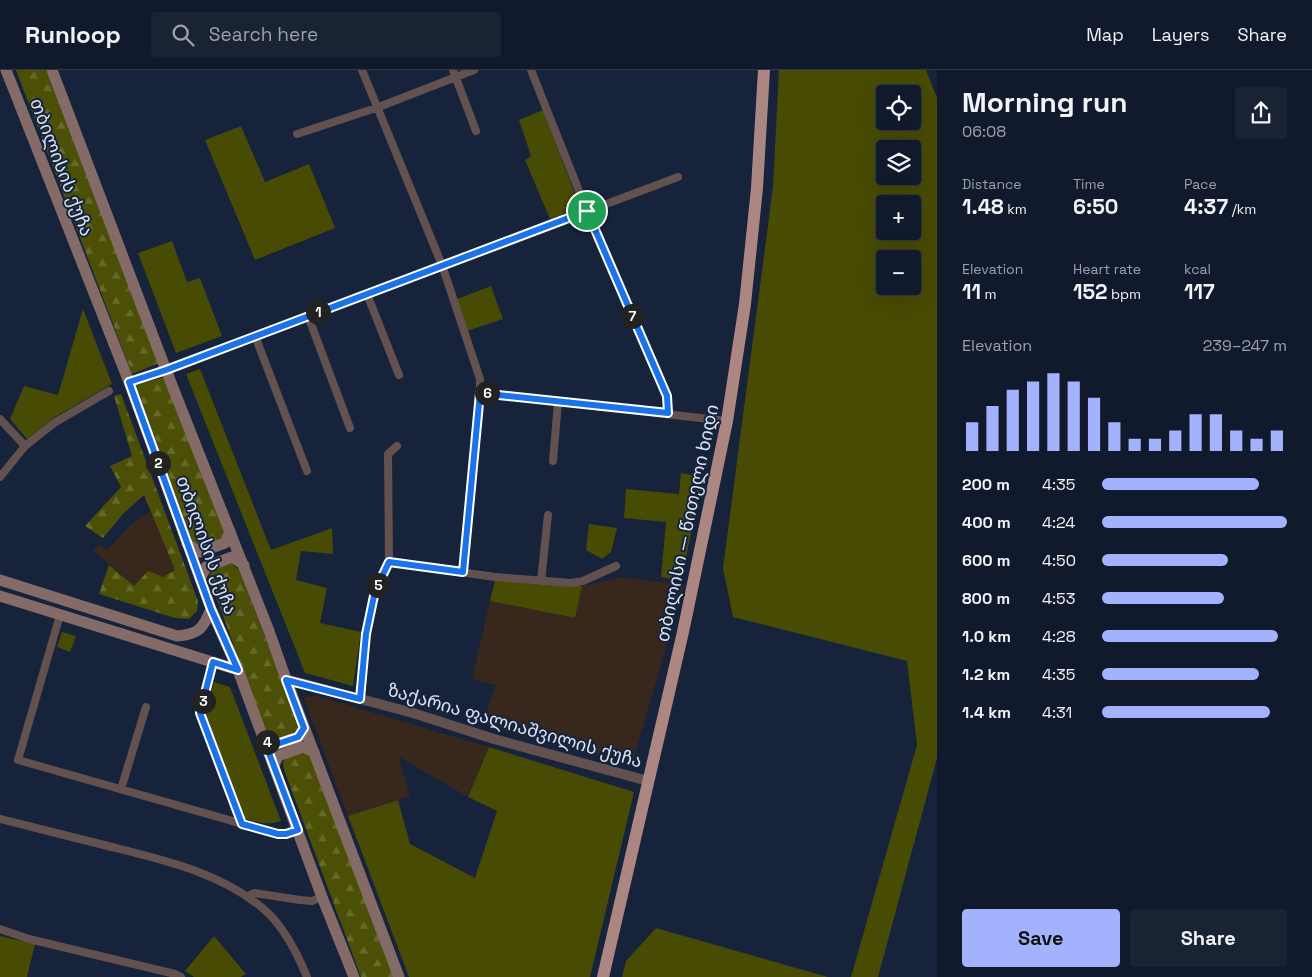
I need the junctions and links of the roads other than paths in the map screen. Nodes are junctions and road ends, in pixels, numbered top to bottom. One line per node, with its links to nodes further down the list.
1 (6, 70): 19 (main road, თბილისის ქუჩა)
2 (52, 70): 17 (main road, თბილისის ქუჩა)
3 (362, 70): 8 (street)
4 (474, 70): 7 (street)
5 (531, 70): 12 (street)
6 (764, 70): 25 (highway, თბილისი — წითელი ხიდი)
7 (454, 74): 8 (street); 9 (street)
8 (376, 108): 10 (street); 13 (street)
9 (476, 131)
10 (297, 134)
11 (678, 177): 12 (street)
12 (587, 211): 13 (street); 23 (street)
13 (442, 266): 14 (street); 21 (street)
14 (367, 294): 15 (street); 18 (street)
15 (308, 316): 16 (street); 26 (street)
16 (255, 336): 17 (street); 30 (street)
17 (166, 370): 19 (street); 33 (main road, თბილისის ქუჩა)
18 (399, 375)
19 (129, 382): 34 (main road, თბილისის ქუჩა)
20 (109, 391): 27 (street)
21 (480, 393): 22 (street); 38 (street)
22 (558, 402): 23 (street); 29 (street)
23 (668, 413): 25 (street)
24 (0, 419): 27 (street)
25 (727, 421): 54 (highway, თბილისი — წითელი ხიდი)
26 (350, 428)
27 (25, 446): 31 (street)
28 (397, 446): 35 (street)
29 (553, 461)
30 (307, 471)
31 (0, 477)
32 (548, 515): 41 (street)
33 (230, 531): 34 (main road); 36 (main road, თბილისის ქუჩა)
34 (188, 544): 40 (main road, თბილისის ქუჩა)
35 (389, 562): 38 (street); 48 (street)
36 (244, 565): 40 (main road); 47 (main road, თბილისის ქუჩა)
37 (616, 566): 41 (street)
38 (463, 572): 41 (street)
39 (0, 580): 43 (main road)
40 (200, 580): 43 (main road, თბილისის ქუჩა)
41 (541, 581)
42 (0, 596): 44 (main road)
43 (211, 609): 46 (main road, თბილისის ქუჩა)
44 (60, 615): 45 (main road); 55 (street)
45 (213, 662): 46 (main road); 57 (street)
46 (238, 670): 51 (main road, თბილისის ქუჩა)
47 (286, 680): 48 (street, ზაქარია ფალიაშვილის ქუჩა); 50 (main road, თბილისის ქუჩა)
48 (360, 699): 54 (street, ზაქარია ფალიაშვილის ქუჩა)
49 (146, 707): 55 (street)
50 (304, 728): 51 (main road); 52 (main road, თბილისის ქუჩა)
51 (264, 740): 53 (main road, თბილისის ქუჩა)
52 (314, 752): 53 (main road); 65 (main road, თბილისის ქუჩა)
53 (274, 765): 58 (main road, თბილისის ქუჩა)
54 (648, 781): 66 (highway, თბილისი — წითელი ხიდი)
55 (121, 789): 57 (street)
56 (0, 820): 59 (street)
57 (242, 824): 58 (street)
58 (298, 830): 60 (main road, თბილისის ქუჩა)
59 (248, 896): 60 (street); 63 (street)
60 (322, 897): 64 (main road, თბილისის ქუჩა)
61 (0, 929): 62 (street)
62 (181, 977)
63 (307, 977)
64 (354, 977)
65 (400, 977)
66 (603, 977)

